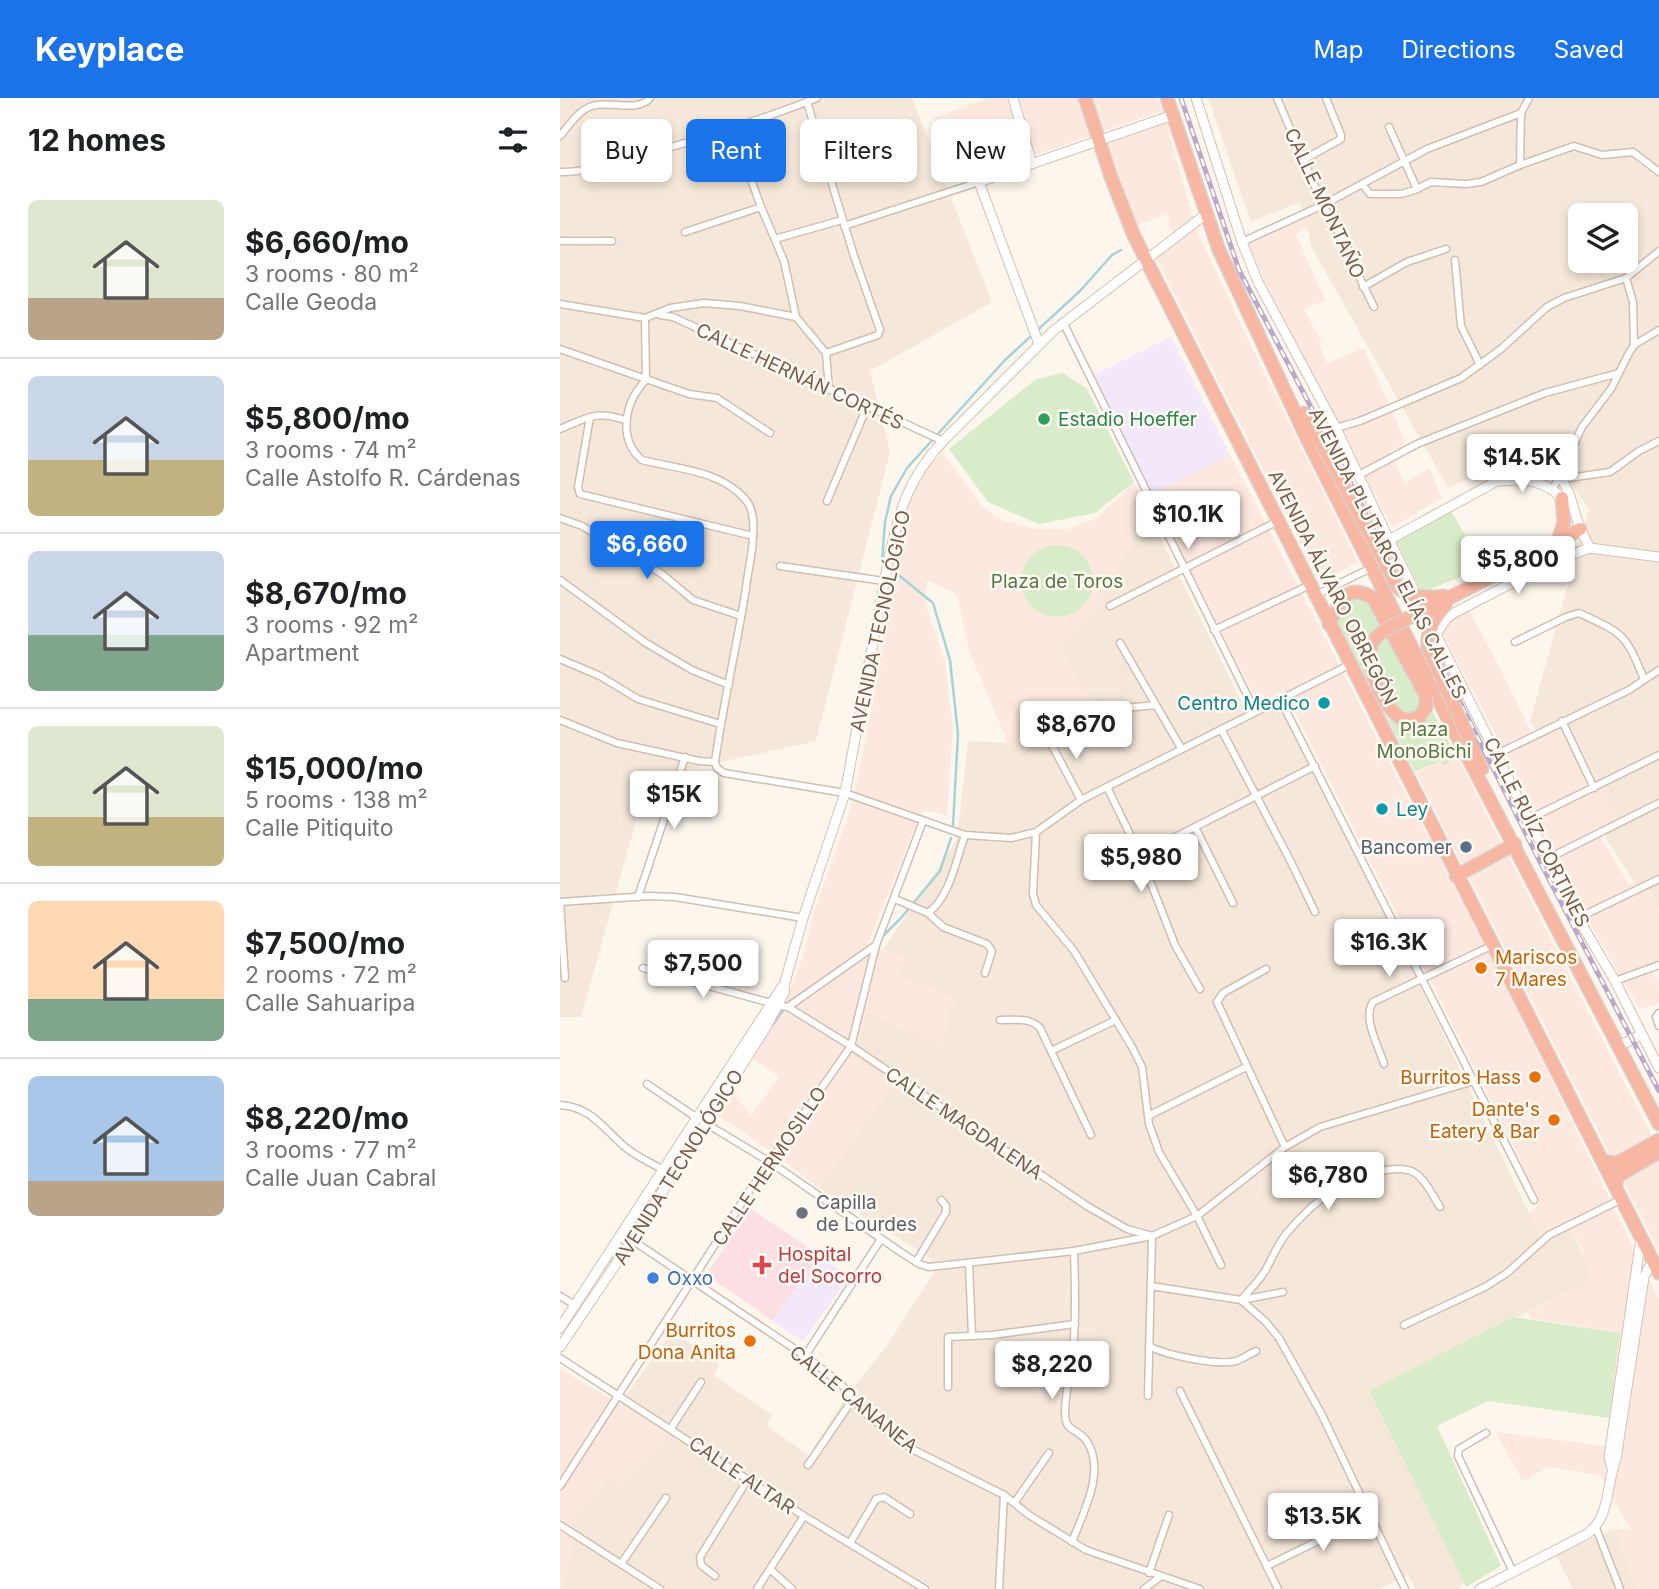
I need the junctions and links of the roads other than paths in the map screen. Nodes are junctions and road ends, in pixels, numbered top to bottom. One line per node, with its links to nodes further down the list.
1 (650, 98): 15 (street)
2 (817, 98): 10 (street)
3 (1013, 98): 20 (street)
4 (1086, 98): 16 (highway, AVENIDA ÁLVARO OBREGÓN)
5 (1167, 98): 12 (highway, AVENIDA PLUTARCO ELÍAS CALLES)
6 (1196, 98): 36 (street, CALLE RUÍZ CORTINES)
7 (1277, 98): 18 (street, CALLE MONTAÑO)
8 (1326, 98): 18 (street)
9 (1529, 98): 11 (street)
10 (807, 102): 13 (street); 31 (street)
11 (1521, 113): 19 (street); 21 (street)
12 (1173, 115): 16 (street); 30 (highway, AVENIDA PLUTARCO ELÍAS CALLES)
13 (760, 119)
14 (1389, 127): 19 (street)
15 (560, 136)
16 (1100, 141): 20 (street); 39 (highway, AVENIDA ÁLVARO OBREGÓN)
17 (686, 142): 22 (street)
18 (1303, 160): 28 (street, CALLE MONTAÑO)
19 (1405, 161): 26 (street); 27 (street)
20 (1032, 164)
21 (1520, 165): 23 (street); 27 (street)
22 (560, 172)
23 (1659, 172)
24 (752, 182): 29 (street)
25 (979, 182): 31 (street); 50 (street)
26 (1362, 184): 27 (street); 28 (street)
27 (1417, 189)
28 (1323, 205): 36 (street); 42 (street, CALLE MONTAÑO)
29 (761, 207): 32 (street); 33 (street)
30 (1206, 214): 39 (street, AVENIDA TECNOLÓGICO); 54 (highway, AVENIDA PLUTARCO ELÍAS CALLES)
31 (843, 223): 33 (street); 53 (street)
32 (685, 232)
33 (775, 239): 46 (street)
34 (560, 241): 35 (street)
35 (612, 241)
36 (1242, 242): 62 (street, CALLE RUÍZ CORTINES)
37 (1446, 249): 42 (street)
38 (1659, 251): 41 (street)
39 (1145, 259): 48 (street, AVENIDA TECNOLÓGICO); 76 (highway, AVENIDA ÁLVARO OBREGÓN)
40 (1455, 260): 55 (street)
41 (1626, 278): 51 (street); 55 (street)
42 (1363, 286): 44 (street, CALLE MONTAÑO)
43 (560, 304): 47 (street)
44 (1374, 307)
45 (657, 315): 46 (street); 47 (street); 58 (street, CALLE HERNÁN CORTÉS)
46 (796, 317): 53 (street)
47 (645, 318): 57 (street)
48 (1063, 322): 50 (street, AVENIDA TECNOLÓGICO); 85 (street)
49 (1659, 330): 51 (street)
50 (1039, 344): 65 (street, AVENIDA TECNOLÓGICO)
51 (1634, 345): 56 (street)
52 (560, 349): 57 (street)
53 (826, 353): 58 (street)
54 (1273, 362): 84 (highway, AVENIDA PLUTARCO ELÍAS CALLES); 89 (highway, bridge)
55 (1480, 365): 62 (street)
56 (1619, 373): 68 (street); 69 (street)
57 (646, 380): 61 (street); 64 (street)
58 (829, 390): 59 (street, CALLE HERNÁN CORTÉS)
59 (867, 407): 65 (street, CALLE HERNÁN CORTÉS); 73 (street)
60 (590, 417): 61 (street); 63 (street); 78 (street)
61 (625, 420): 78 (street)
62 (1336, 428): 68 (street, CALLE RUÍZ CORTINES)
63 (560, 429)
64 (770, 433)
65 (943, 441): 87 (street, AVENIDA TECNOLÓGICO)
66 (1659, 441): 69 (street)
67 (1528, 462): 69 (street); 70 (street); 71 (street)
68 (1359, 475): 79 (street, CALLE RUÍZ CORTINES)
69 (1561, 477): 72 (street); 74 (street)
70 (1525, 479): 71 (street); 72 (street)
71 (1497, 481): 79 (street)
72 (1557, 493): 74 (street); 80 (highway)
73 (827, 502)
74 (1575, 515): 77 (street)
75 (560, 518): 91 (street)
76 (1278, 521): 85 (street); 88 (highway, AVENIDA ÁLVARO OBREGÓN)
77 (1580, 529): 80 (highway); 81 (street)
78 (753, 536): 91 (street)
79 (1389, 540): 94 (street, CALLE RUÍZ CORTINES)
80 (1553, 545): 89 (highway)
81 (1590, 548): 82 (street); 94 (street)
82 (1659, 557)
83 (780, 566): 87 (street)
84 (1372, 568): 88 (street); 123 (highway, AVENIDA PLUTARCO ELÍAS CALLES)
85 (1184, 569): 90 (street); 93 (street)
86 (560, 580): 101 (street)
87 (884, 581): 119 (street, AVENIDA TECNOLÓGICO)
88 (1313, 590): 92 (highway, AVENIDA ÁLVARO OBREGÓN); 93 (street)
89 (1455, 595): 92 (highway, bridge); 123 (highway, bridge)
90 (1110, 607)
91 (741, 616): 101 (street)
92 (1329, 624): 98 (highway, AVENIDA ÁLVARO OBREGÓN)
93 (1214, 630): 104 (street)
94 (1437, 633): 112 (street, CALLE RUÍZ CORTINES)
95 (1515, 642): 100 (street)
96 (1120, 643): 103 (street)
97 (560, 659): 108 (street)
98 (1349, 665): 102 (street); 132 (highway, AVENIDA ÁLVARO OBREGÓN)
99 (1659, 670): 100 (street)
100 (1644, 679): 107 (street)
101 (729, 685): 108 (street)
102 (1280, 699): 104 (street); 116 (street)
103 (1156, 705): 105 (street); 111 (street)
104 (1255, 711): 109 (street)
105 (1054, 715)
106 (560, 720): 114 (street)
107 (1562, 721): 112 (street); 118 (street)
108 (720, 724): 115 (street)
109 (1221, 729): 111 (street); 120 (street)
110 (1046, 734): 121 (street)
111 (1181, 748): 117 (street)
112 (1497, 754): 124 (street, CALLE RUÍZ CORTINES)
113 (1659, 755): 118 (street)
114 (685, 757): 115 (street); 134 (street)
115 (715, 762): 119 (street)
116 (1315, 766): 120 (street); 149 (street)
117 (1107, 787): 121 (street); 130 (street)
118 (1594, 788): 124 (street)
119 (845, 793): 125 (street); 140 (street, AVENIDA TECNOLÓGICO)
120 (1257, 796): 126 (street); 138 (street)
121 (1081, 800): 127 (street)
122 (1659, 803): 131 (street)
123 (1498, 815): 129 (highway, AVENIDA PLUTARCO ELÍAS CALLES)
124 (1529, 819): 131 (street, CALLE RUÍZ CORTINES)
125 (923, 821): 128 (street); 135 (street, CALLE HERMOSILLO)
126 (1195, 827): 130 (street); 137 (street)
127 (1037, 832): 128 (street); 155 (street)
128 (965, 835): 139 (street)
129 (1515, 844): 132 (highway); 159 (highway, AVENIDA PLUTARCO ELÍAS CALLES)
130 (1140, 855): 151 (street)
131 (1549, 858): 141 (street, CALLE RUÍZ CORTINES)
132 (1456, 876): 143 (highway, AVENIDA ÁLVARO OBREGÓN)
133 (1659, 879): 141 (street)
134 (638, 897): 136 (street); 140 (street)
135 (894, 899): 139 (street); 142 (street, CALLE HERMOSILLO)
136 (560, 902): 148 (street)
137 (1233, 903)
138 (1315, 912)
139 (928, 913): 147 (street)
140 (803, 918): 152 (street, AVENIDA TECNOLÓGICO)
141 (1578, 918): 150 (street, CALLE RUÍZ CORTINES)
142 (876, 945): 152 (street); 158 (street, CALLE HERMOSILLO)
143 (1493, 945): 149 (street); 174 (highway, AVENIDA ÁLVARO OBREGÓN)
144 (1659, 965): 150 (street)
145 (643, 968): 152 (street, CALLE MAGDALENA)
146 (1266, 969): 162 (street)
147 (985, 973)
148 (565, 978)
149 (1423, 979): 161 (street); 164 (street)
150 (1615, 981): 157 (street, CALLE RUÍZ CORTINES)
151 (1200, 989)
152 (776, 1008): 158 (street, CALLE MAGDALENA); 168 (street, AVENIDA TECNOLÓGICO)
153 (1659, 1013): 156 (street)
154 (1000, 1020): 160 (street)
155 (1116, 1020): 160 (street); 167 (street)
156 (1659, 1026)
157 (1641, 1035): 159 (street); 163 (street, CALLE RUÍZ CORTINES)
158 (851, 1046): 175 (street, CALLE HERMOSILLO); 183 (street, CALLE MAGDALENA)
159 (1619, 1046): 169 (highway, AVENIDA PLUTARCO ELÍAS CALLES)
160 (1051, 1051): 170 (street)
161 (1384, 1064)
162 (1246, 1067): 167 (street); 172 (street)
163 (1659, 1068)
164 (1474, 1081): 172 (street); 180 (street)
165 (647, 1084): 168 (street)
166 (560, 1105): 176 (street)
167 (1148, 1116): 182 (street)
168 (701, 1120): 175 (street); 176 (street, AVENIDA TECNOLÓGICO); 186 (street, AVENIDA TECNOLÓGICO)
169 (1659, 1125)
170 (1091, 1135)
171 (1659, 1140): 174 (highway)
172 (1285, 1147): 182 (street)
173 (1659, 1152): 177 (highway)
174 (1603, 1161): 177 (highway, AVENIDA ÁLVARO OBREGÓN)
175 (770, 1162): 185 (street); 192 (street, CALLE HERMOSILLO)
176 (664, 1170): 197 (street, AVENIDA TECNOLÓGICO)
177 (1615, 1186): 178 (highway, AVENIDA ÁLVARO OBREGÓN)
178 (1622, 1199): 184 (highway, AVENIDA ÁLVARO OBREGÓN); 199 (street)
179 (941, 1200): 188 (street)
180 (1534, 1200)
181 (1440, 1207): 196 (street)
182 (1197, 1216): 183 (street); 190 (street)
183 (1152, 1236): 187 (street); 193 (street)
184 (1641, 1238): 191 (highway, AVENIDA ÁLVARO OBREGÓN); 217 (street)
185 (881, 1239): 188 (street); 205 (street)
186 (632, 1240): 192 (street, CALLE CANANEA); 203 (street, AVENIDA TECNOLÓGICO)
187 (1074, 1251): 189 (street); 198 (street)
188 (916, 1262): 189 (street)
189 (969, 1264): 201 (street)
190 (1221, 1265)
191 (1657, 1269): 217 (street)
192 (692, 1280): 205 (street, CALLE CANANEA); 210 (street, CALLE HERMOSILLO)
193 (1151, 1286): 196 (street); 202 (street)
194 (1283, 1292): 196 (street)
195 (560, 1296): 197 (street)
196 (1241, 1300): 226 (street)
197 (575, 1305): 200 (street, AVENIDA TECNOLÓGICO)
198 (1074, 1324): 201 (street); 229 (street)
199 (1404, 1325)
200 (560, 1328)
201 (972, 1336): 208 (street)
202 (1149, 1346): 204 (street); 211 (street)
203 (560, 1347)
204 (1256, 1351)
205 (805, 1356): 212 (street, CALLE CANANEA)
206 (560, 1358): 210 (street, CALLE ALTAR)
207 (701, 1381): 213 (street)
208 (948, 1387)
209 (1180, 1391): 232 (street)
210 (620, 1396): 213 (street, CALLE ALTAR); 219 (street, CALLE HERMOSILLO)
211 (1148, 1396)
212 (853, 1399): 216 (street); 220 (street, CALLE CANANEA)
213 (671, 1428): 218 (street, CALLE ALTAR)
214 (1486, 1433): 234 (street)
215 (1049, 1453): 222 (street)
216 (808, 1465)
217 (1612, 1468): 227 (street)
218 (748, 1479): 225 (street, CALLE ALTAR); 236 (street)
219 (560, 1486)
220 (1004, 1495): 222 (street, CALLE CANANEA); 244 (street)
221 (666, 1497): 231 (street)
222 (1014, 1502): 229 (street, CALLE CANANEA)
223 (910, 1514): 230 (street)
224 (1169, 1515): 235 (street)
225 (804, 1516): 230 (street, CALLE ALTAR); 233 (street)
226 (1368, 1517): 232 (street); 248 (street)
227 (1598, 1524): 234 (street); 250 (street)
228 (560, 1525): 231 (street)
229 (1072, 1542): 235 (street, CALLE CANANEA)
230 (850, 1543): 238 (street, CALLE ALTAR)
231 (621, 1564): 239 (street)
232 (1267, 1566): 247 (street)
233 (770, 1569): 240 (street); 241 (street)
234 (1513, 1572): 249 (street)
235 (1149, 1573): 237 (street, CALLE CANANEA)
236 (715, 1576)
237 (1160, 1577): 245 (street); 246 (street, CALLE CANANEA)
238 (910, 1580): 242 (street); 243 (street, CALLE ALTAR)
239 (660, 1589)
240 (757, 1589)
241 (792, 1589)
242 (910, 1589)
243 (925, 1589)
244 (999, 1589)
245 (1144, 1589)
246 (1200, 1589)
247 (1278, 1589)
248 (1405, 1589)
249 (1480, 1589)
250 (1620, 1589)

